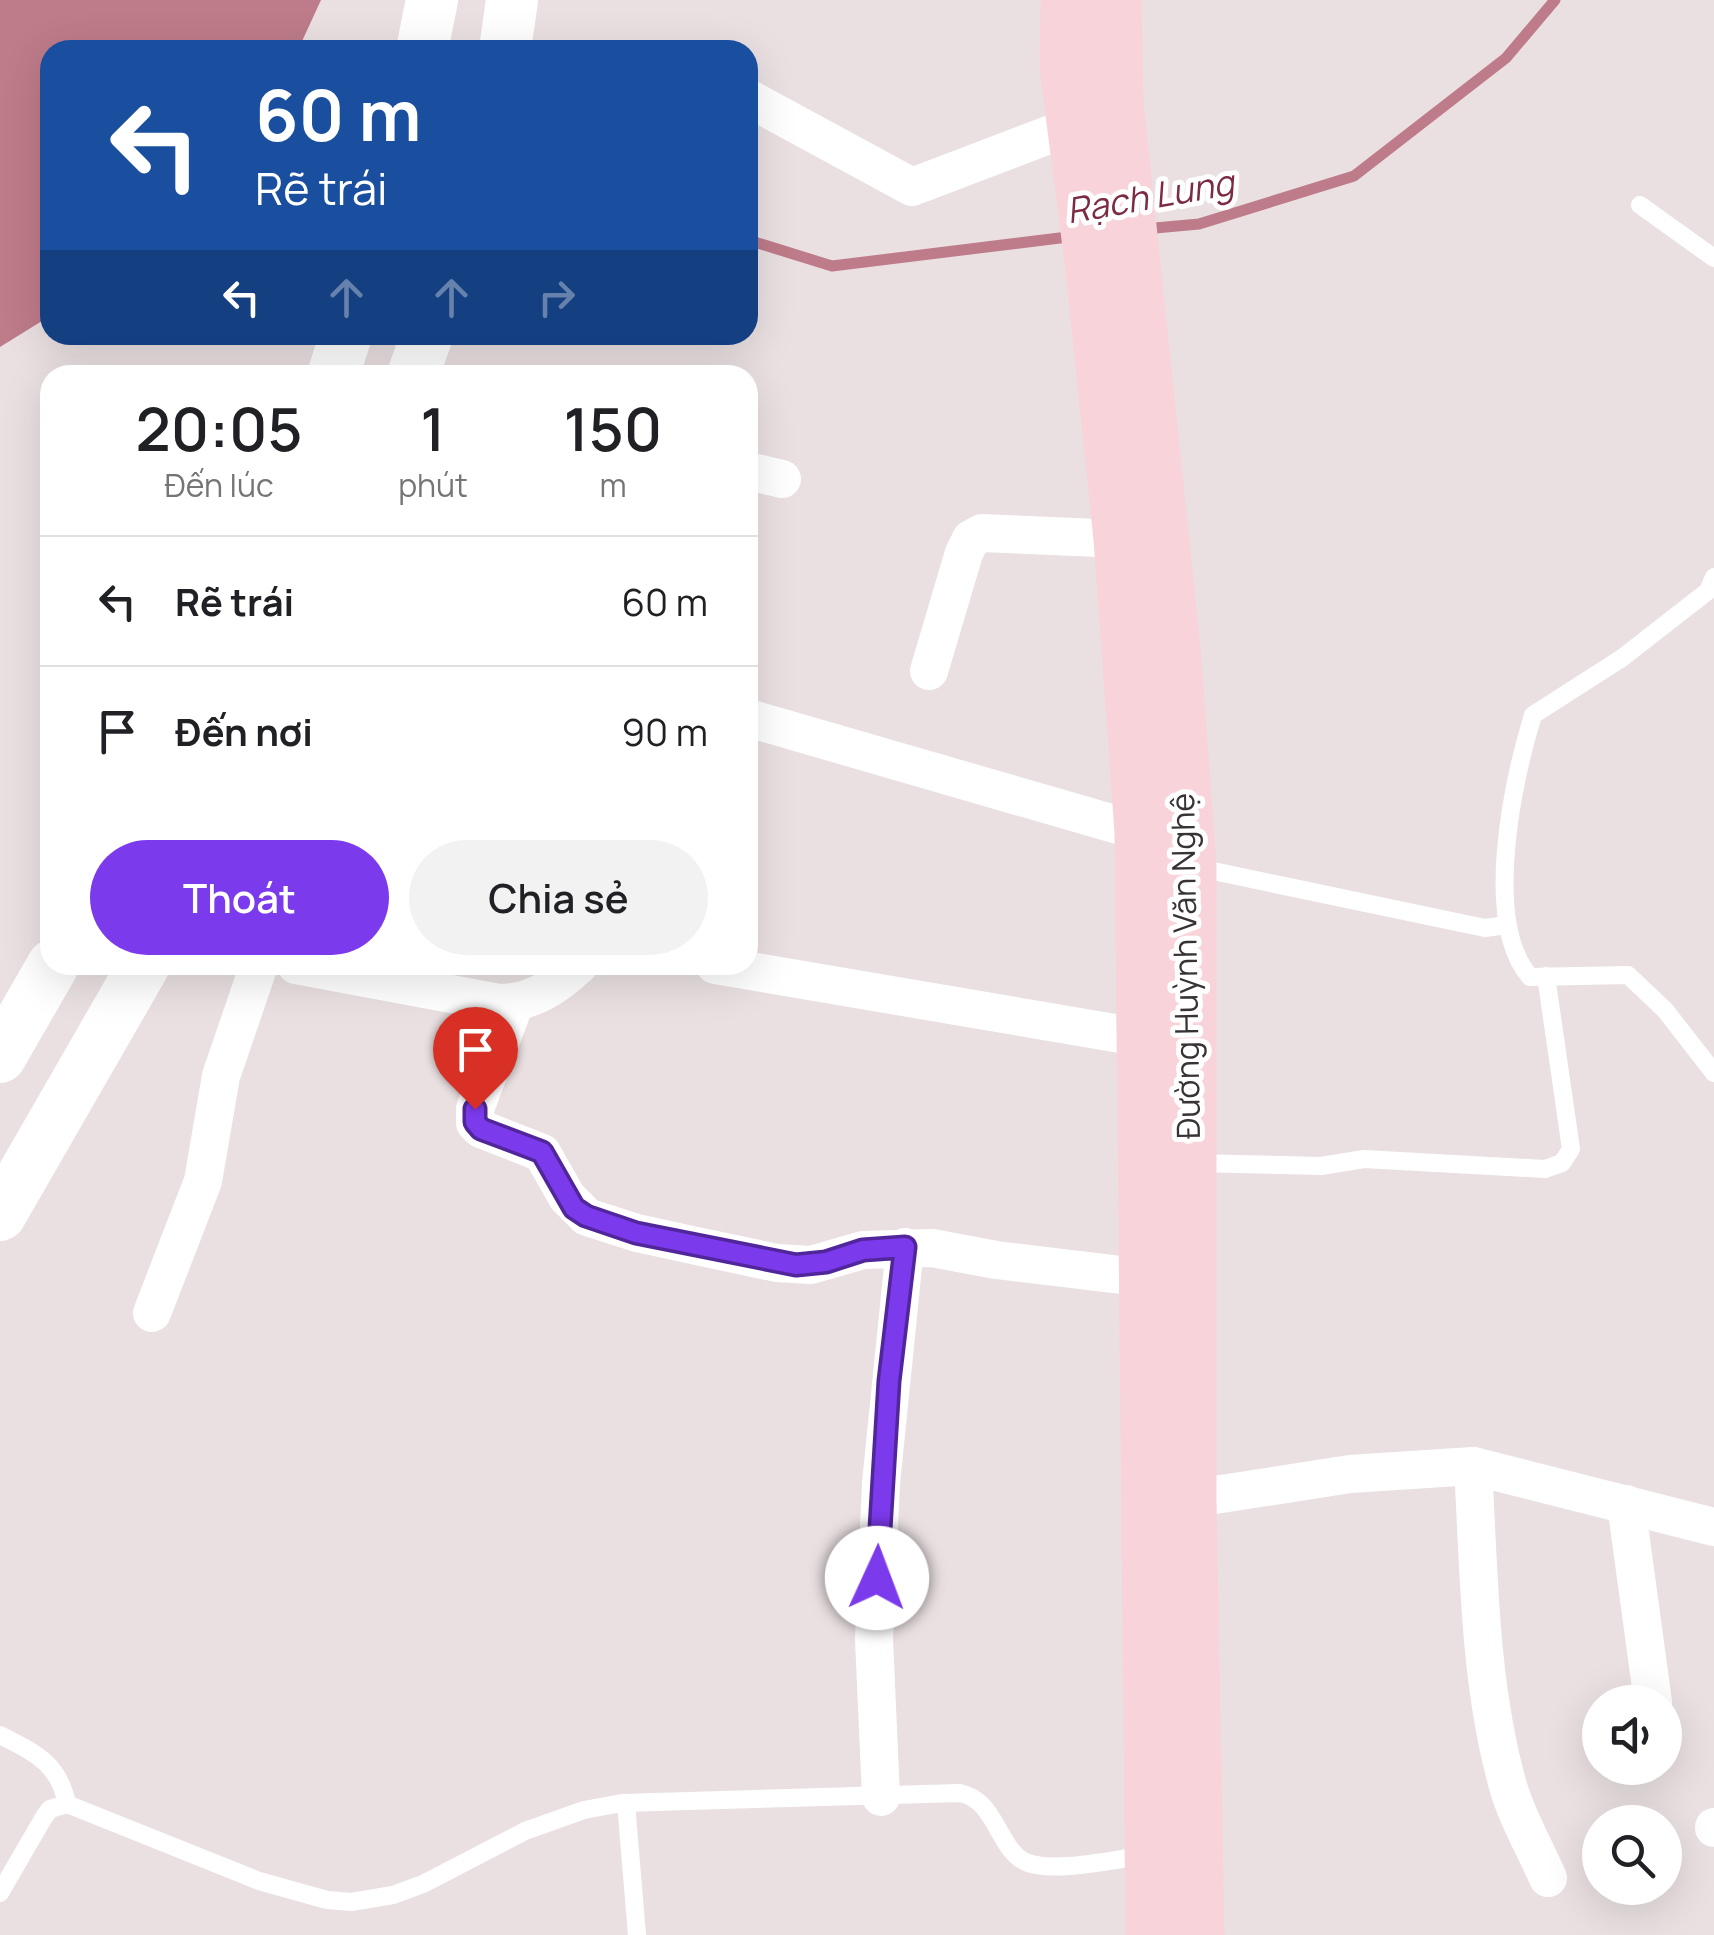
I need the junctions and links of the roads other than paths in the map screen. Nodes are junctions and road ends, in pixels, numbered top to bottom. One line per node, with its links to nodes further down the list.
1 (432, 0): 5 (main road)
2 (512, 0): 6 (main road)
3 (1068, 0): 8 (main road, Đường Huỳnh Văn Nghệ)
4 (1114, 0): 10 (main road, Đường Huỳnh Văn Nghệ)
5 (424, 40)
6 (506, 40)
7 (758, 103): 8 (street)
8 (1075, 124): 10 (main road, Đường Huỳnh Văn Nghệ)
9 (1640, 205): 11 (lane)
10 (1109, 233): 12 (main road, Đường Huỳnh Văn Nghệ); 17 (main road, Đường Huỳnh Văn Nghệ)
11 (1714, 258)
12 (1121, 538): 14 (street); 16 (main road, Đường Huỳnh Văn Nghệ)
13 (1714, 577): 18 (lane)
14 (929, 670)
15 (758, 721): 16 (street)
16 (1142, 832): 28 (main road, Đường Huỳnh Văn Nghệ)
17 (1188, 866): 18 (lane); 31 (main road, Đường Huỳnh Văn Nghệ)
18 (1508, 925): 26 (lane)
19 (758, 972): 28 (street)
20 (46, 975): 29 (main road)
21 (134, 975): 32 (street)
22 (141, 975): 33 (main road)
23 (256, 975): 36 (street)
24 (360, 975): 27 (street)
25 (566, 975): 27 (street)
26 (1546, 976): 30 (lane); 31 (lane)
27 (515, 1003): 34 (street)
28 (1144, 1038): 35 (main road, Đường Huỳnh Văn Nghệ)
29 (0, 1057)
30 (1714, 1072)
31 (1188, 1162): 38 (main road, Đường Huỳnh Văn Nghệ)
32 (12, 1164)
33 (0, 1215)
34 (905, 1247): 35 (street); 43 (street)
35 (1146, 1278): 46 (main road, Đường Huỳnh Văn Nghệ)
36 (152, 1313)
37 (1473, 1466): 38 (street); 39 (street); 47 (street)
38 (1189, 1500): 51 (main road, Đường Huỳnh Văn Nghệ)
39 (1626, 1504): 40 (street); 41 (street)
40 (1714, 1527)
41 (1651, 1685)
42 (0, 1735): 45 (lane)
43 (882, 1798): 44 (lane); 46 (lane)
44 (626, 1803): 45 (lane); 49 (lane)
45 (67, 1804): 48 (lane)
46 (1154, 1854): 50 (main road, Đường Huỳnh Văn Nghệ)
47 (1548, 1878)
48 (0, 1893)
49 (637, 1935)
50 (1153, 1935)
51 (1197, 1935)

